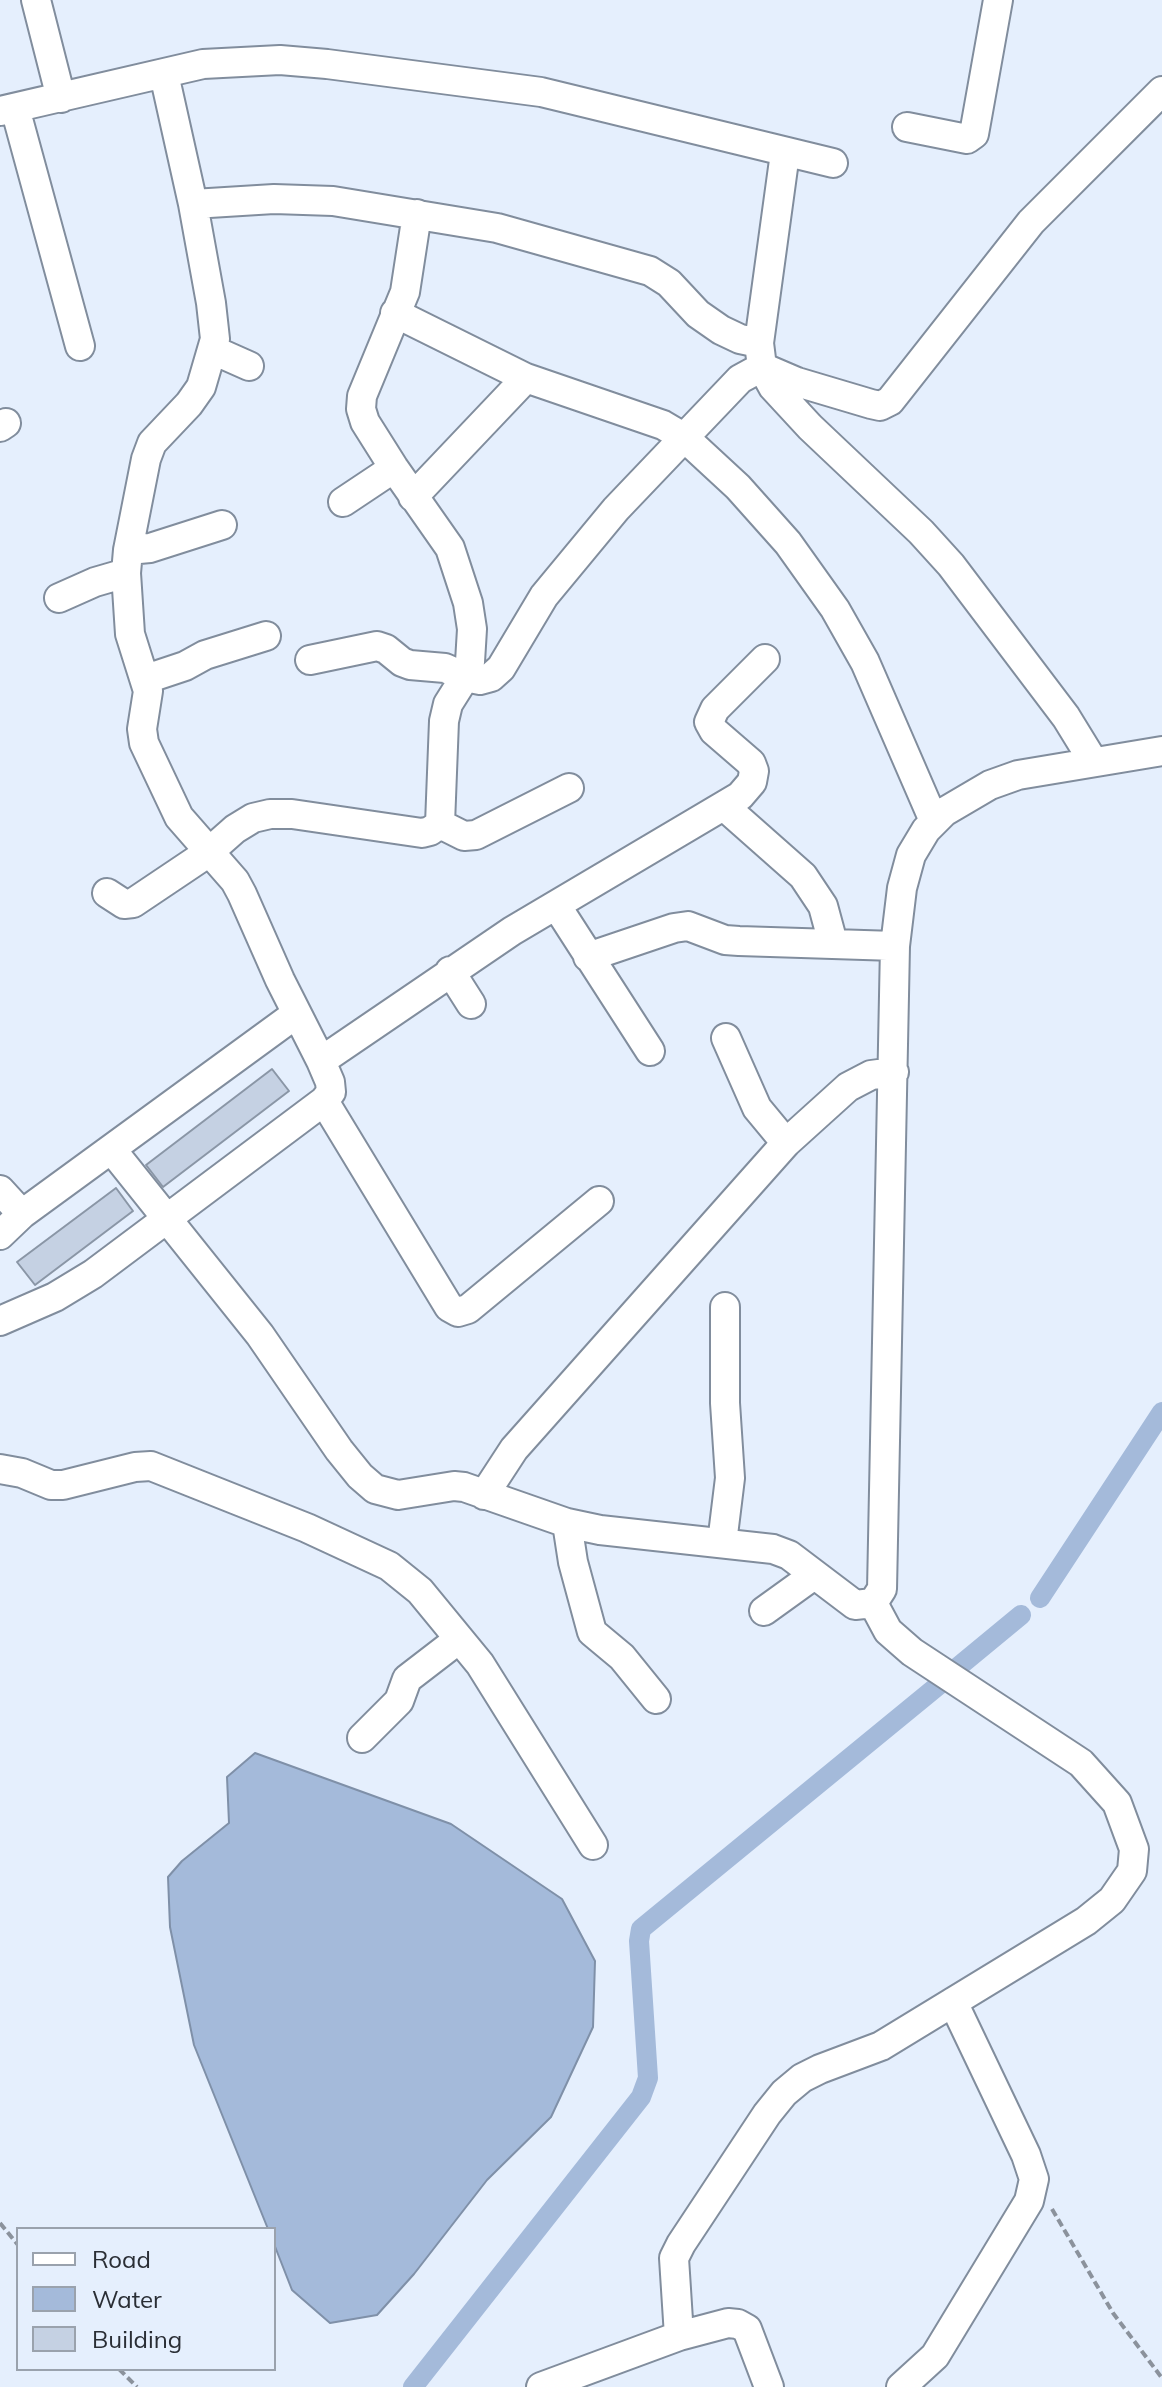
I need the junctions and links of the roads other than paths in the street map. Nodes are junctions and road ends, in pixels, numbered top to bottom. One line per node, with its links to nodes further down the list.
1 (36, 0): 5 (street)
2 (998, 0): 7 (street)
3 (164, 74): 5 (street); 8 (street); 10 (street)
4 (1162, 91): 15 (street)
5 (61, 98): 6 (street)
6 (8, 110): 13 (street)
7 (907, 127)
8 (785, 153): 9 (street); 15 (street)
9 (833, 163)
10 (193, 204): 11 (street); 14 (street)
11 (417, 214): 12 (street); 15 (street)
12 (395, 313): 17 (street); 19 (street)
13 (80, 346)
14 (213, 350): 16 (street); 23 (street)
15 (760, 355): 18 (street); 31 (street)
16 (249, 366)
17 (526, 378): 18 (street); 20 (street)
18 (685, 438): 28 (street); 34 (street)
19 (394, 468): 20 (street); 21 (street)
20 (413, 497): 28 (street)
21 (343, 502)
22 (222, 525): 23 (street)
23 (127, 562): 24 (street); 29 (street)
24 (59, 598)
25 (266, 636): 29 (street)
26 (765, 659): 33 (street)
27 (310, 660): 28 (street)
28 (465, 677): 35 (street)
29 (146, 679): 36 (street)
30 (1162, 751): 31 (street)
31 (1093, 761): 34 (street)
32 (569, 788): 35 (street)
33 (725, 807): 38 (street); 39 (street)
34 (934, 821): 40 (street)
35 (440, 824): 36 (street)
36 (209, 852): 37 (street); 44 (street)
37 (107, 893)
38 (556, 905): 41 (street); 42 (street)
39 (833, 943): 40 (street); 41 (street)
40 (895, 946): 48 (street)
41 (588, 957): 46 (street)
42 (450, 971): 43 (street); 47 (street)
43 (471, 1004)
44 (296, 1014): 47 (street); 51 (street)
45 (726, 1038): 50 (street)
46 (650, 1051)
47 (321, 1061): 49 (street)
48 (894, 1072): 50 (street); 64 (street)
49 (324, 1101): 53 (street); 55 (street)
50 (786, 1143): 60 (street)
51 (112, 1150): 54 (street); 55 (street)
52 (0, 1190): 54 (street)
53 (599, 1201)
54 (22, 1214): 56 (street)
55 (165, 1219): 58 (street); 60 (street)
56 (0, 1235)
57 (725, 1307): 62 (street)
58 (0, 1321)
59 (0, 1469): 66 (street)
60 (484, 1495): 61 (street)
61 (567, 1523): 62 (street); 67 (street)
62 (722, 1543): 63 (street)
63 (814, 1575): 64 (street); 65 (street)
64 (873, 1603): 70 (street)
65 (764, 1611)
66 (459, 1639): 68 (street); 69 (street)
67 (656, 1699)
68 (362, 1738)
69 (593, 1845)
70 (953, 2002): 71 (street); 74 (street)
71 (679, 2336): 72 (street); 73 (street)
72 (541, 2387)
73 (769, 2387)
74 (901, 2387)

